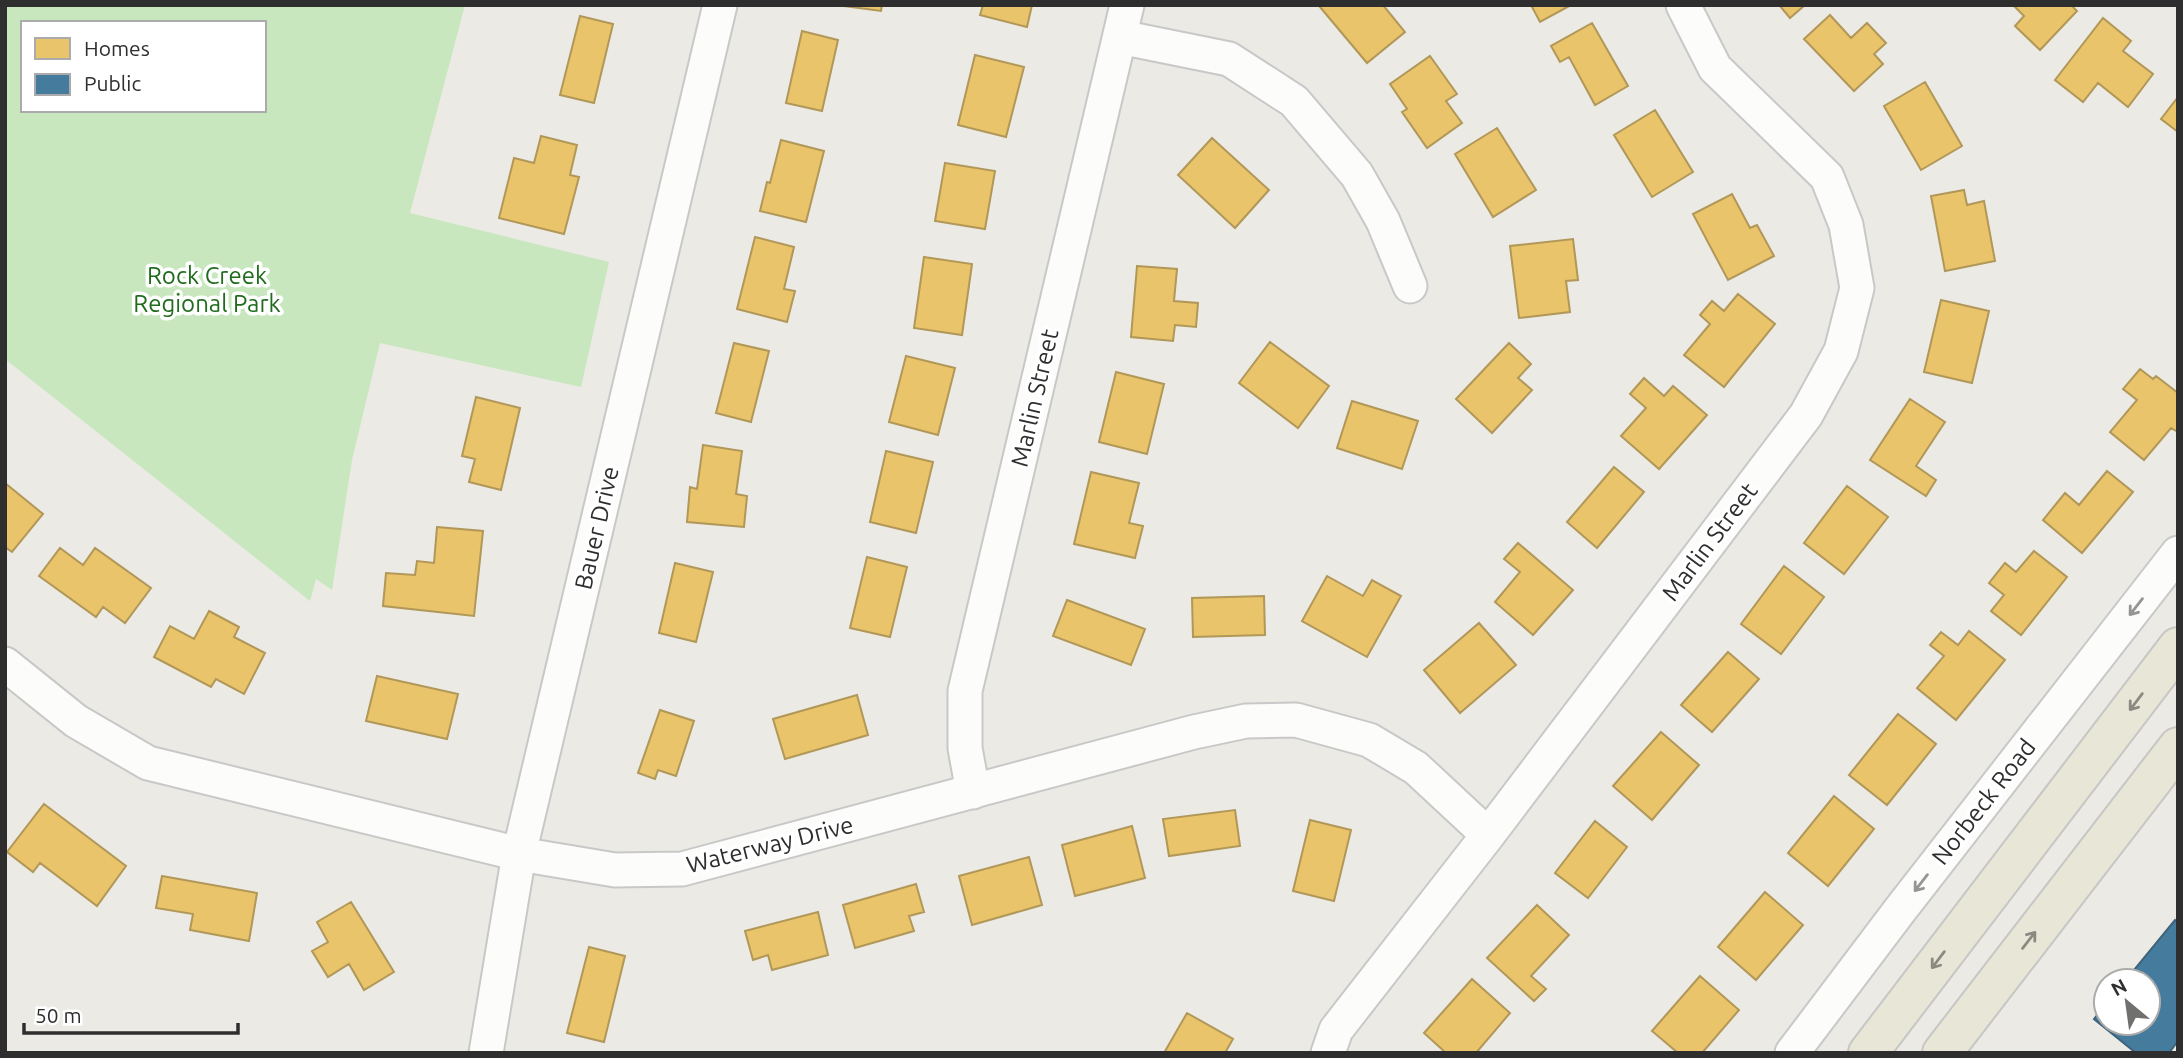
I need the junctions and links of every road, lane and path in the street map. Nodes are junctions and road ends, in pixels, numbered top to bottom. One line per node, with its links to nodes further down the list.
1 (720, 5): 11 (street, Bauer Drive)
2 (1684, 5): 10 (street, Marlin Street)
3 (1123, 21): 4 (street); 9 (street, Marlin Street)
4 (1410, 286)
5 (2178, 553): 14 (street, Norbeck Road, one-way to 14)
6 (2178, 647): 15 (main road, one-way to 15)
7 (5, 664): 11 (street, Waterway Drive)
8 (2178, 747): 16 (main road, one-way to 8)
9 (973, 792): 10 (street, Waterway Drive); 11 (street, Waterway Drive)
10 (1488, 835): 13 (street, Marlin Street)
11 (519, 854): 12 (street, Bauer Drive)
12 (486, 1053)
13 (1328, 1053)
14 (1792, 1053)
15 (1868, 1053)
16 (1942, 1053)

